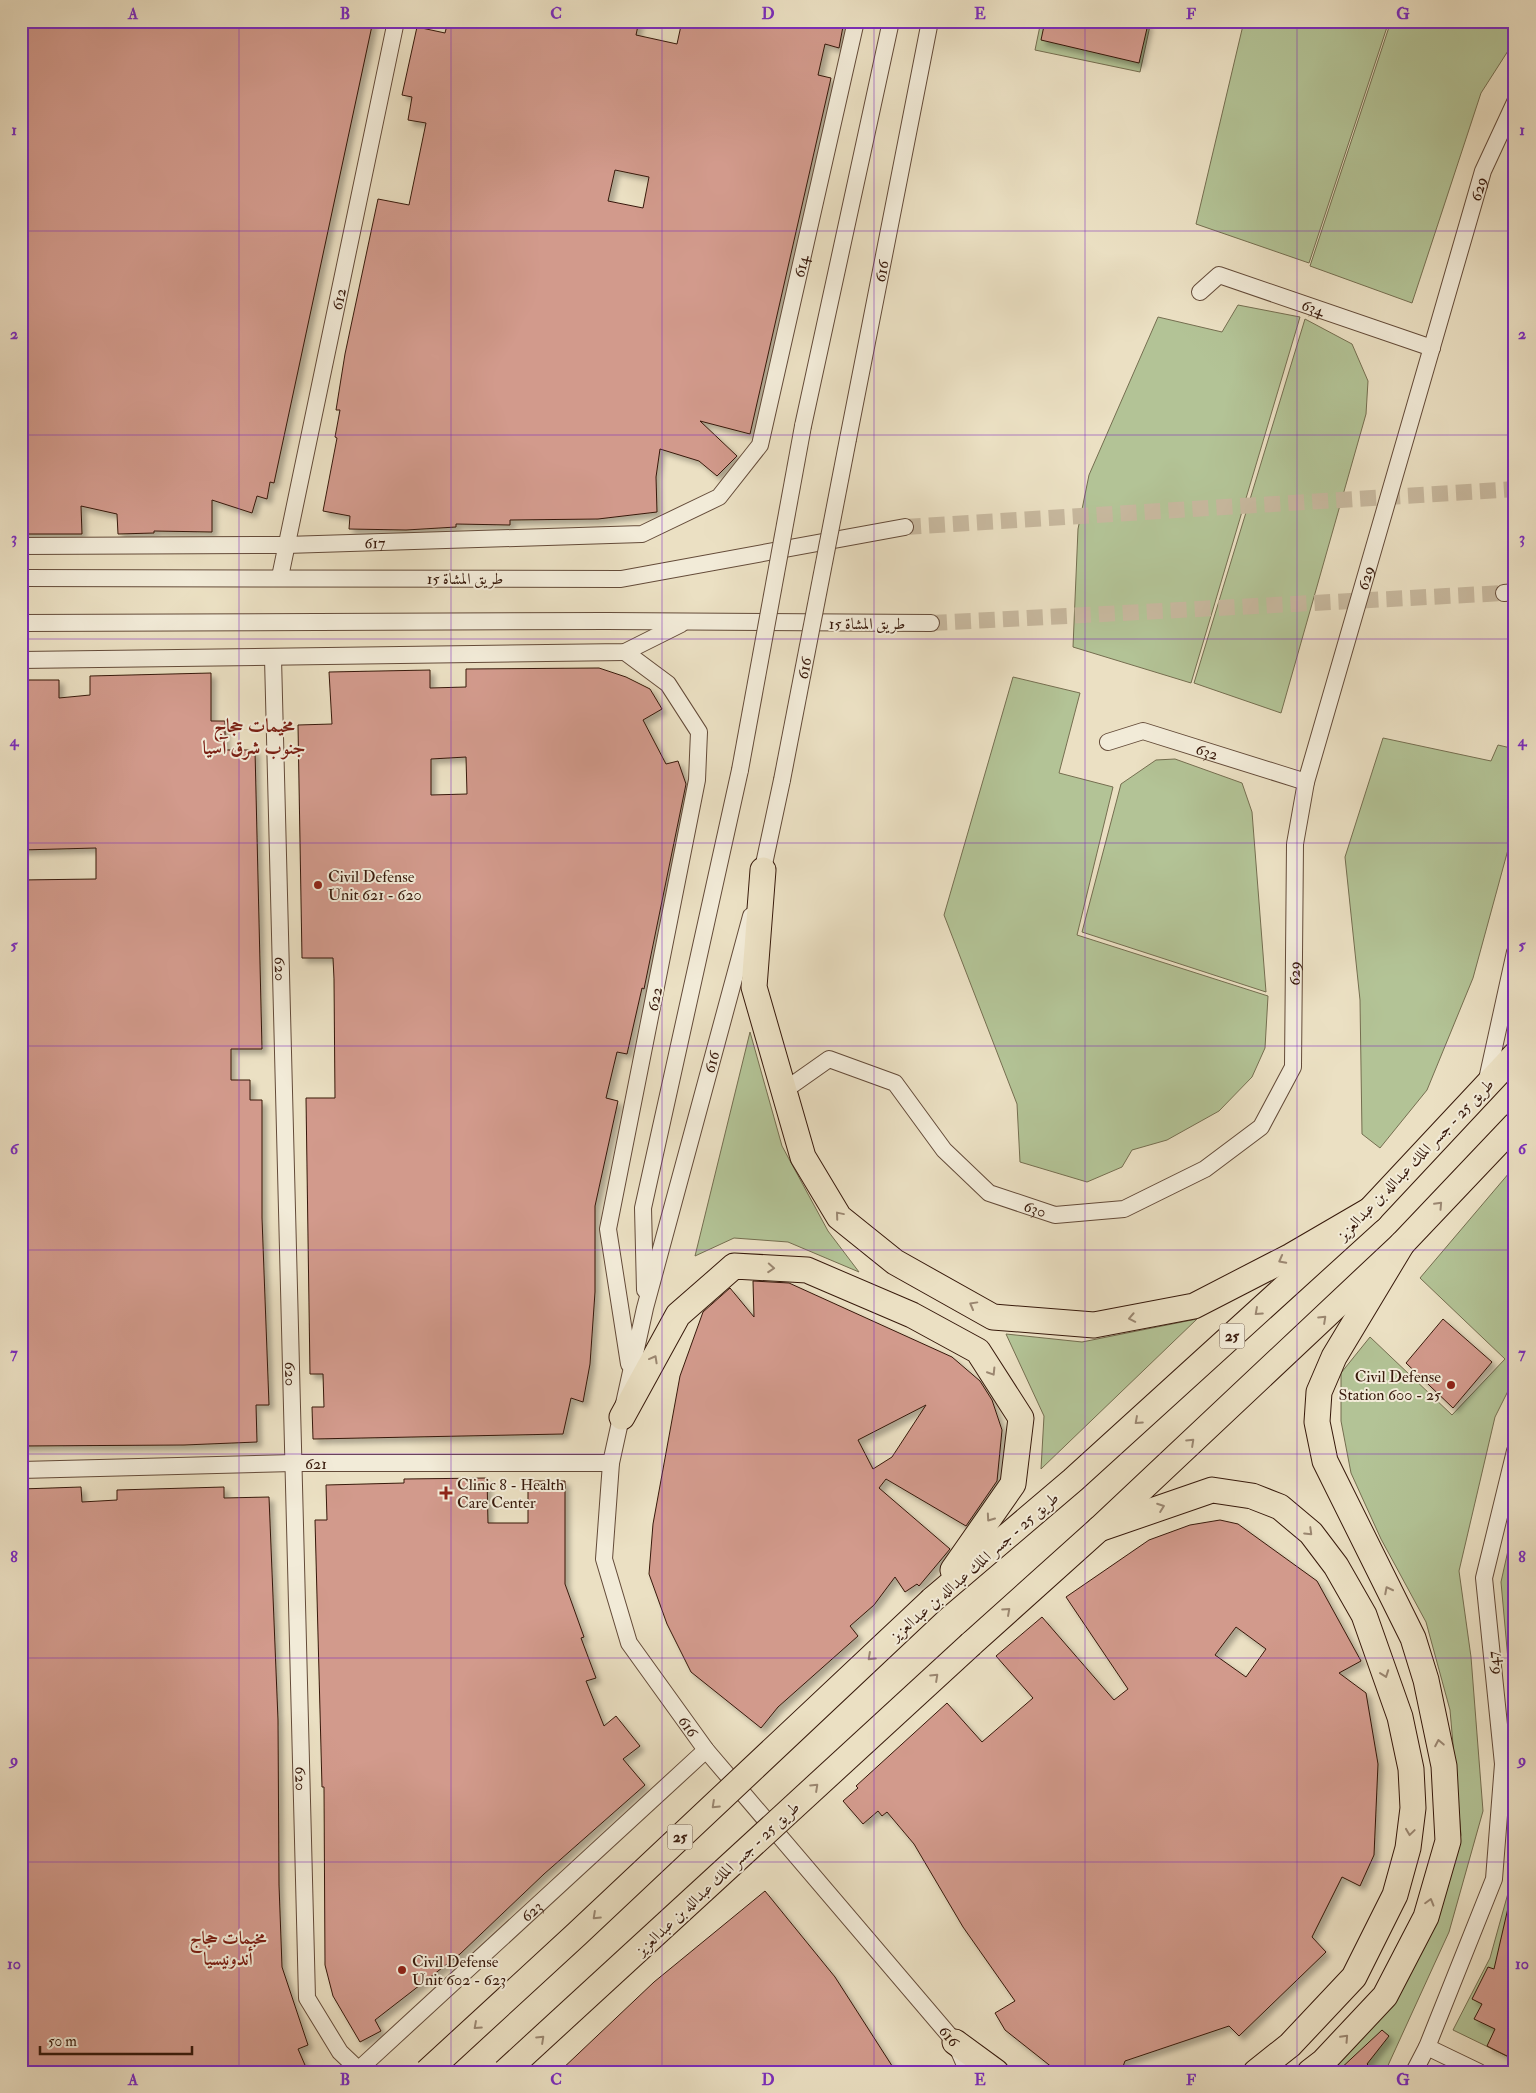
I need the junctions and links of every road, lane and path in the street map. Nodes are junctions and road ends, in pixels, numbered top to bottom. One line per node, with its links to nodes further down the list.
1 (396, 21): 10 (street, 612)
2 (856, 21): 8 (street, 614)
3 (891, 21): 31 (street, 616, bridge)
4 (930, 21): 22 (street, 616, bridge)
5 (1515, 102): 7 (street, 629)
6 (1200, 292): 7 (street, 634)
7 (1432, 348): 21 (street, 629)
8 (718, 497): 10 (street, 617)
9 (905, 527): 12 (street, طريق المشاة 15)
10 (286, 545): 11 (street, 617); 12 (street, 612)
11 (21, 546)
12 (280, 577): 13 (street, طريق المشاة 15)
13 (21, 578)
14 (683, 622): 15 (street, طريق المشاة 15); 16 (street, طريق المشاة 15); 17 (street, طريق المشاة 15)
15 (21, 623)
16 (931, 624)
17 (625, 652): 18 (street, طريق المشاة 15); 32 (street, 622)
18 (272, 658): 19 (street, طريق المشاة 15); 35 (street, 620)
19 (21, 660)
20 (1108, 742): 21 (street, 632)
21 (1306, 782): 25 (street, 629)
22 (763, 870): 27 (main road); 31 (street, 616)
23 (1515, 952): 26 (street)
24 (1515, 1055): 26 (main road, طريق 25 - جسر الملك عبدالله بن عبدالعزيز / 25)
25 (1293, 1067): 27 (street, 630)
26 (1486, 1087): 29 (main road, طريق 25 - جسر الملك عبدالله بن عبدالعزيز / 25)
27 (785, 1090): 29 (main road, one-way to 27)
28 (1515, 1125): 30 (main road, طريق 25 - جسر الملك عبدالله بن عبدالعزيز, one-way to 28)
29 (1370, 1210): 39 (main road, طريق 25 - جسر الملك عبدالله بن عبدالعزيز / 25, one-way to 39)
30 (1402, 1244): 38 (main road, طريق 25 - جسر الملك عبدالله بن عبدالعزيز, one-way to 30); 49 (main road, one-way to 30)
31 (645, 1308): 32 (street, 616)
32 (631, 1373): 33 (street, 616)
33 (622, 1417): 36 (street, 616); 39 (main road, one-way to 39)
34 (1515, 1451): 42 (street, 647)
35 (293, 1463): 36 (street, 621); 37 (street, 621); 43 (street, 620)
36 (612, 1463): 40 (street, 616)
37 (21, 1470)
38 (1099, 1529): 45 (main road, طريق 25 - جسر الملك عبدالله بن عبدالعزيز, one-way to 38, bridge); 48 (main road, one-way to 48)
39 (932, 1600): 44 (main road, طريق 25 - جسر الملك عبدالله بن عبدالعزيز / 25, one-way to 44, bridge)
40 (706, 1750): 41 (street, 616); 43 (street, 623)
41 (955, 2042): 46 (street, 616); 47 (main road)
42 (1427, 2047): 50 (street, 647); 51 (street)
43 (358, 2071)
44 (427, 2072)
45 (505, 2072)
46 (968, 2072)
47 (996, 2072)
48 (1256, 2072)
49 (1310, 2072)
50 (1414, 2072)
51 (1479, 2072)

